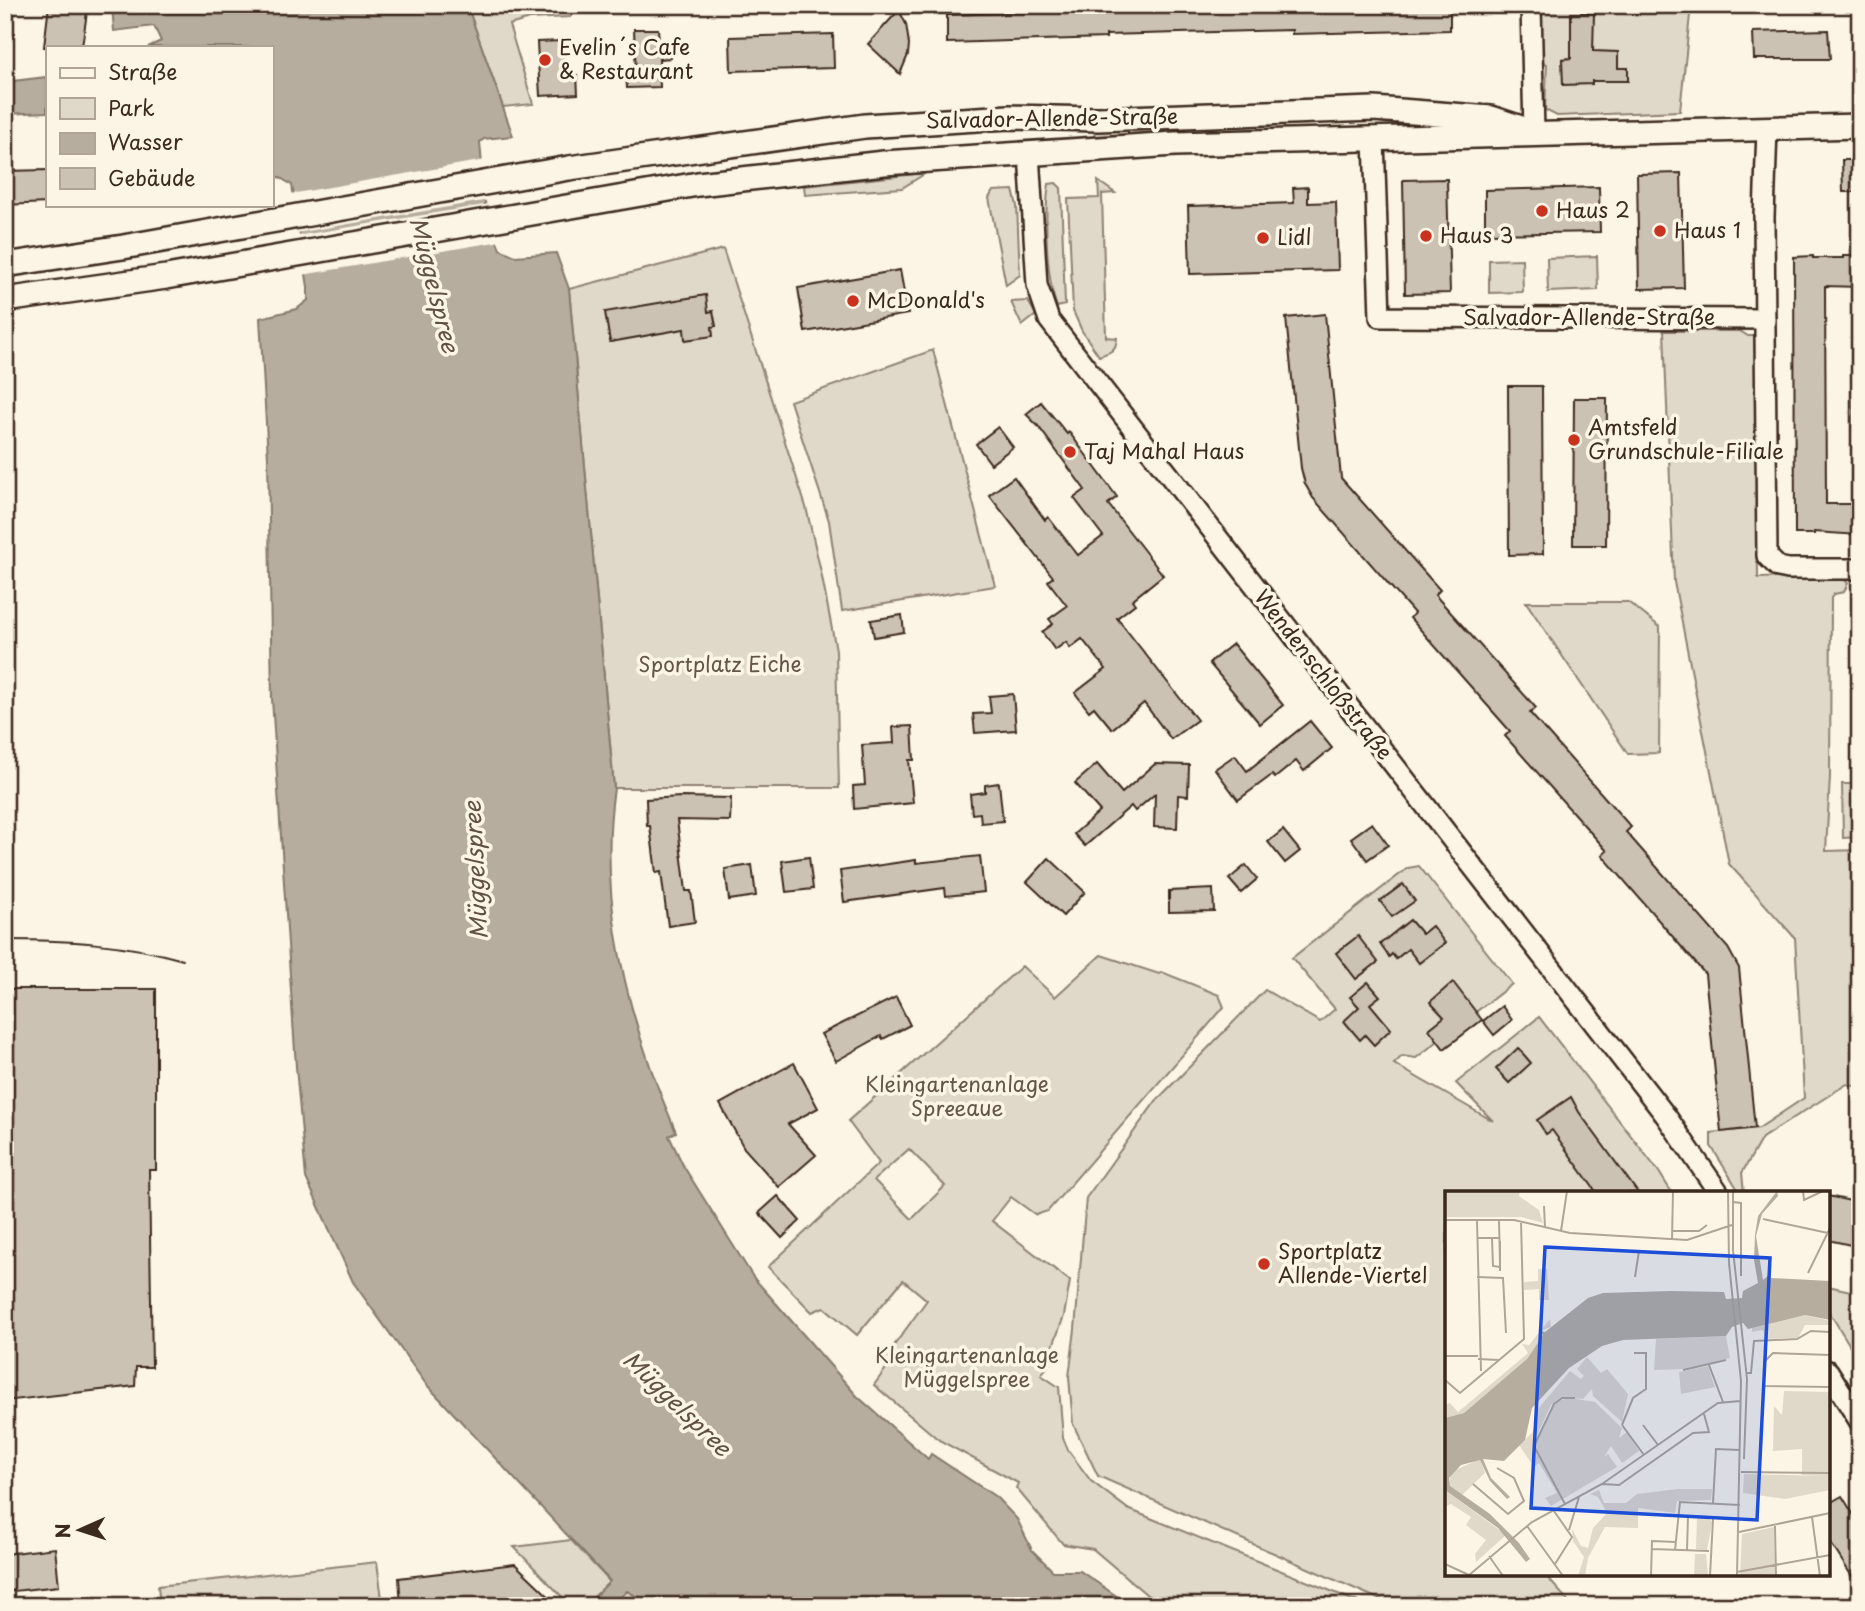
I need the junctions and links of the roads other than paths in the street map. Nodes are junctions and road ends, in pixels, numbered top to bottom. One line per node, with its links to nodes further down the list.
1 (1531, 5): 5 (street)
2 (1027, 118): 5 (main road, Salvador-Allende-Straße); 7 (main road, Wendenschloßstraße); 8 (main road, Salvador-Allende-Straße)
3 (1860, 126): 4 (main road, Salvador-Allende-Straße)
4 (1767, 128): 5 (main road, Salvador-Allende-Straße); 10 (street)
5 (1534, 133): 6 (main road, Salvador-Allende-Straße)
6 (1374, 139): 7 (main road, Salvador-Allende-Straße); 10 (street, Salvador-Allende-Straße)
7 (1029, 153): 9 (main road, Salvador-Allende-Straße); 12 (street, Wendenschloßstraße)
8 (5, 265)
9 (5, 300)
10 (1765, 318): 11 (street)
11 (1860, 569)
12 (1719, 1191)
13 (1830, 1374): 14 (street)
14 (1860, 1422)

